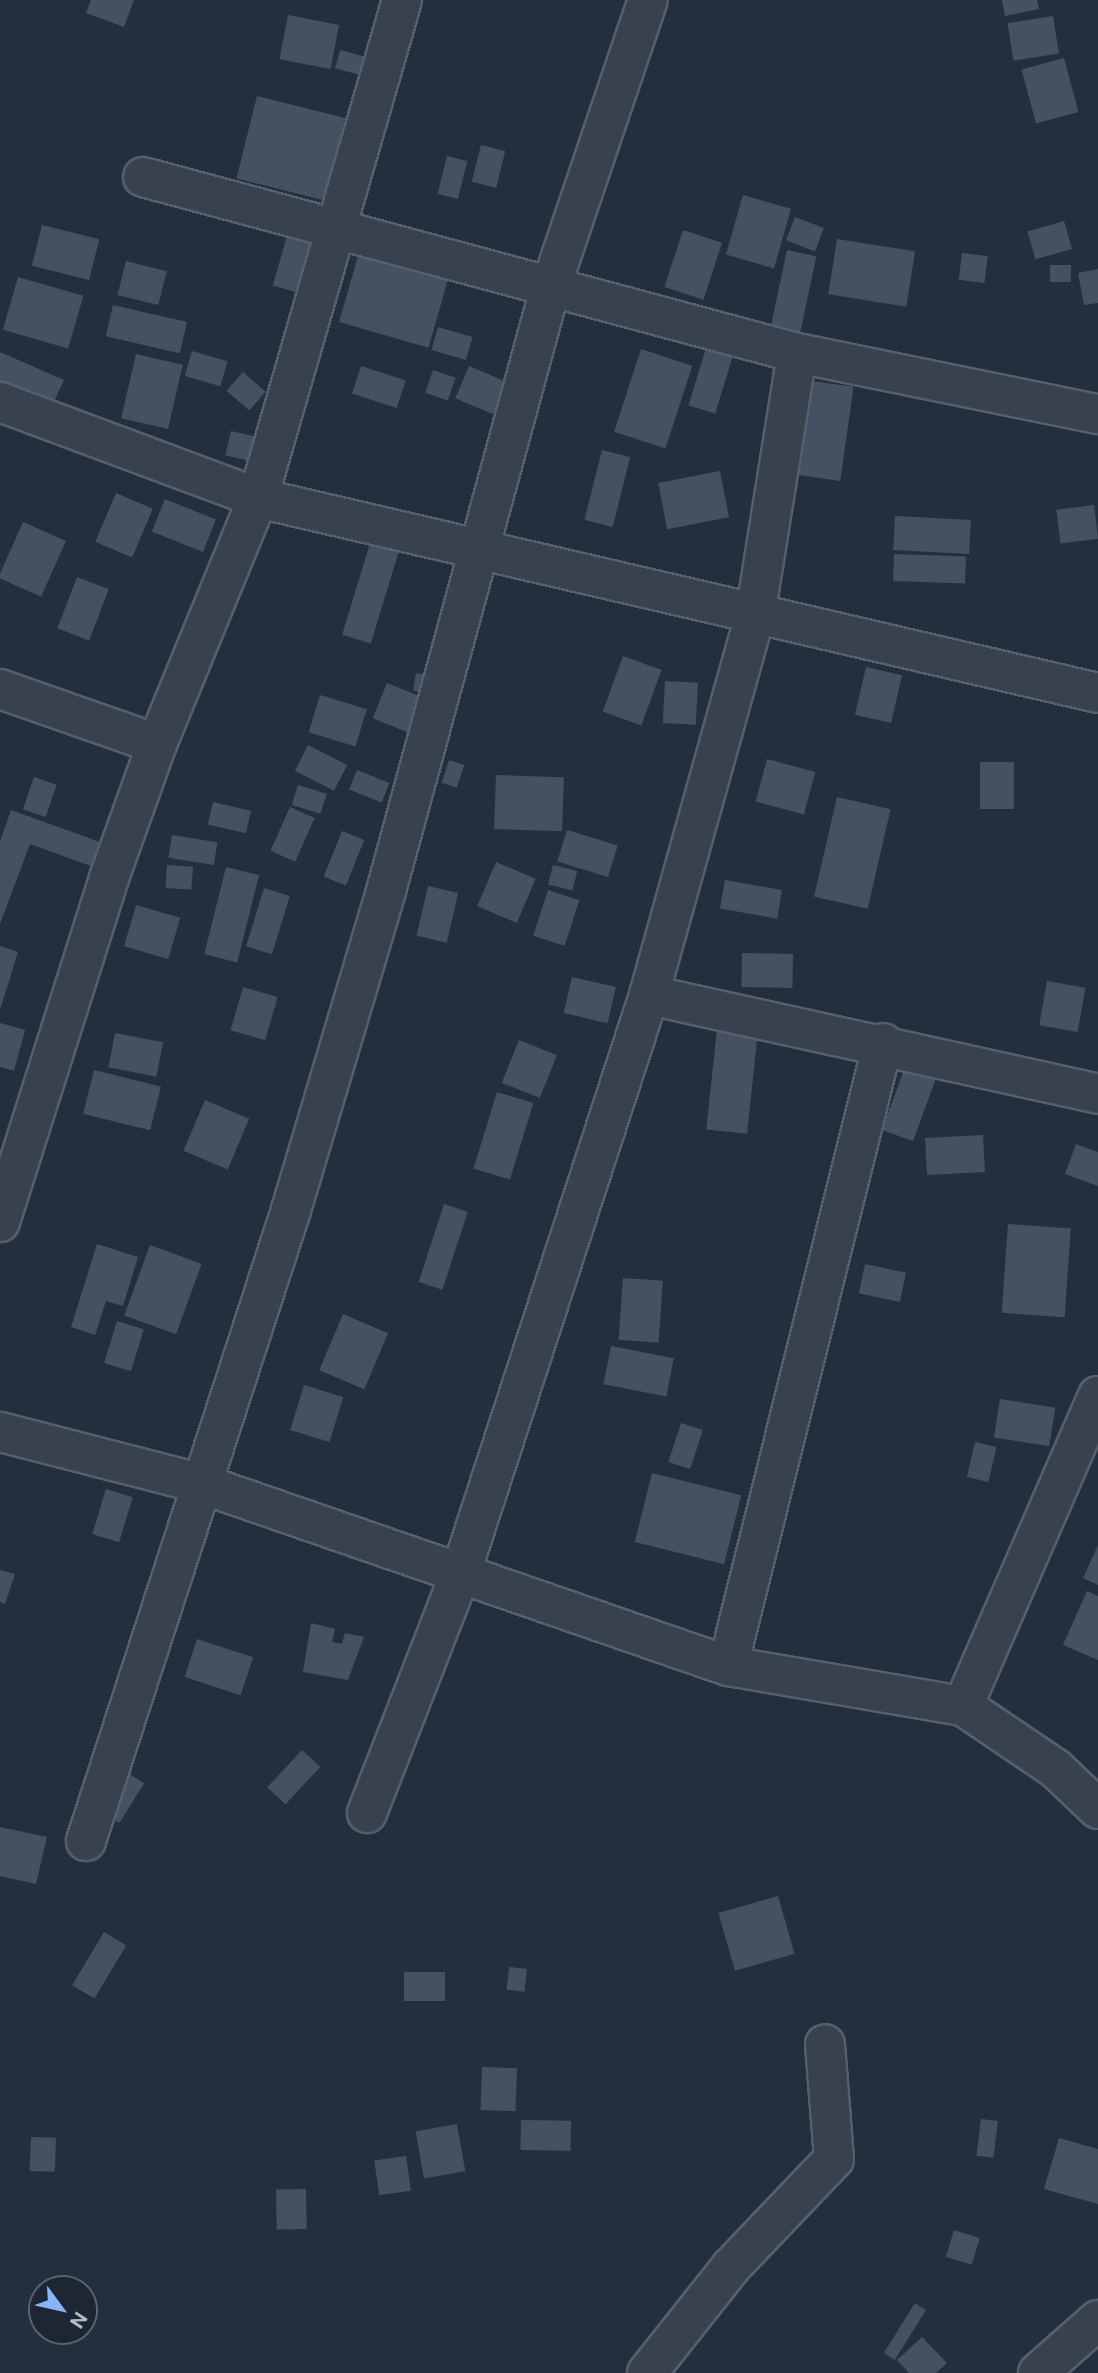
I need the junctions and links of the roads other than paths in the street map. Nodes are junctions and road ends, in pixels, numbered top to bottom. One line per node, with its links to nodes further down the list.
1 (402, 0): 4 (street)
2 (648, 0): 5 (street)
3 (143, 177): 4 (street)
4 (336, 228): 5 (street); 9 (street)
5 (550, 289): 6 (street); 10 (street)
6 (797, 353): 8 (street); 11 (street)
7 (0, 402): 9 (street)
8 (1098, 414)
9 (258, 498): 10 (street); 14 (street)
10 (481, 550): 11 (street); 21 (street)
11 (755, 616): 13 (street); 15 (street)
12 (0, 689): 14 (street)
13 (1098, 693)
14 (157, 744): 18 (street)
15 (649, 995): 16 (street); 22 (street)
16 (883, 1043): 17 (street); 23 (street)
17 (1098, 1094)
18 (0, 1222)
19 (1098, 1396): 24 (street)
20 (0, 1432): 21 (street)
21 (199, 1483): 22 (street); 27 (street)
22 (461, 1572): 23 (street); 26 (street)
23 (729, 1666): 24 (street)
24 (963, 1706): 25 (street)
25 (1098, 1809)
26 (367, 1813)
27 (86, 1841)
28 (825, 2044): 30 (street)
29 (1098, 2320): 31 (street)
30 (647, 2373)
31 (1038, 2373)

